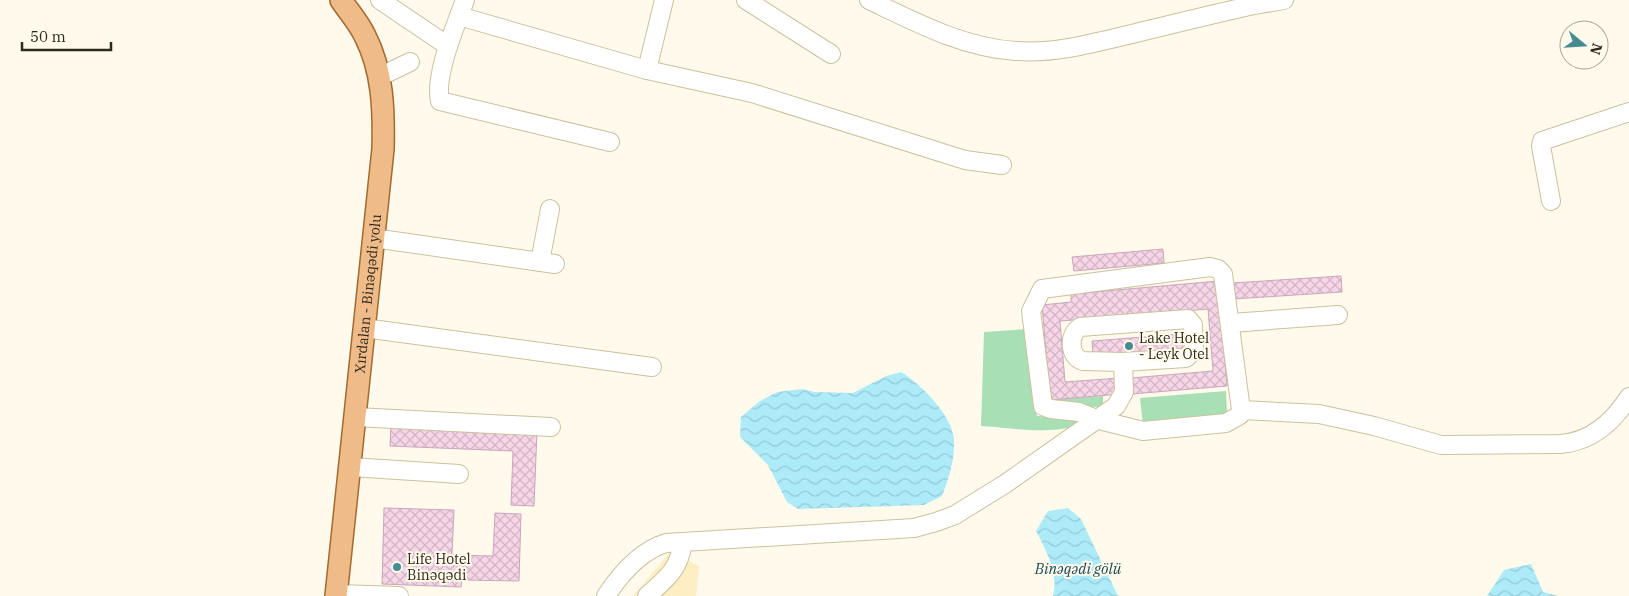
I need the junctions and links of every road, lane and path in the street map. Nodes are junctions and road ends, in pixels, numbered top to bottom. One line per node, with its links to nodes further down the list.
1 (342, 0): 12 (main road, Xırdalan - Binəqədi yolu)
2 (380, 0): 8 (street)
3 (664, 0): 11 (street)
4 (746, 0): 9 (street)
5 (869, 0): 6 (street)
6 (1284, 0)
7 (462, 8): 8 (street); 11 (street)
8 (448, 46): 14 (street)
9 (831, 54)
10 (410, 62): 12 (street)
11 (647, 70): 15 (street)
12 (379, 77): 18 (main road, Xırdalan - Binəqədi yolu)
13 (1629, 112): 16 (street)
14 (610, 142)
15 (1002, 165)
16 (1551, 201)
17 (550, 209): 18 (street)
18 (373, 238): 21 (main road, Xırdalan - Binəqədi yolu)
19 (1338, 315): 20 (street)
20 (1231, 323): 25 (street); 27 (street)
21 (364, 328): 23 (street); 26 (main road, Xırdalan - Binəqədi yolu)
22 (1122, 362): 22 (street); 27 (street)
23 (652, 367)
24 (1629, 396): 25 (street)
25 (1242, 410): 27 (street)
26 (356, 417): 28 (street); 29 (main road, Xırdalan - Binəqədi yolu)
27 (1099, 420): 31 (street)
28 (551, 427)
29 (351, 467): 30 (street); 32 (main road, Xırdalan - Binəqədi yolu)
30 (459, 474)
31 (683, 542): 34 (street); 35 (street)
32 (337, 595): 33 (street)
33 (399, 596)
34 (606, 596)
35 (647, 596)

